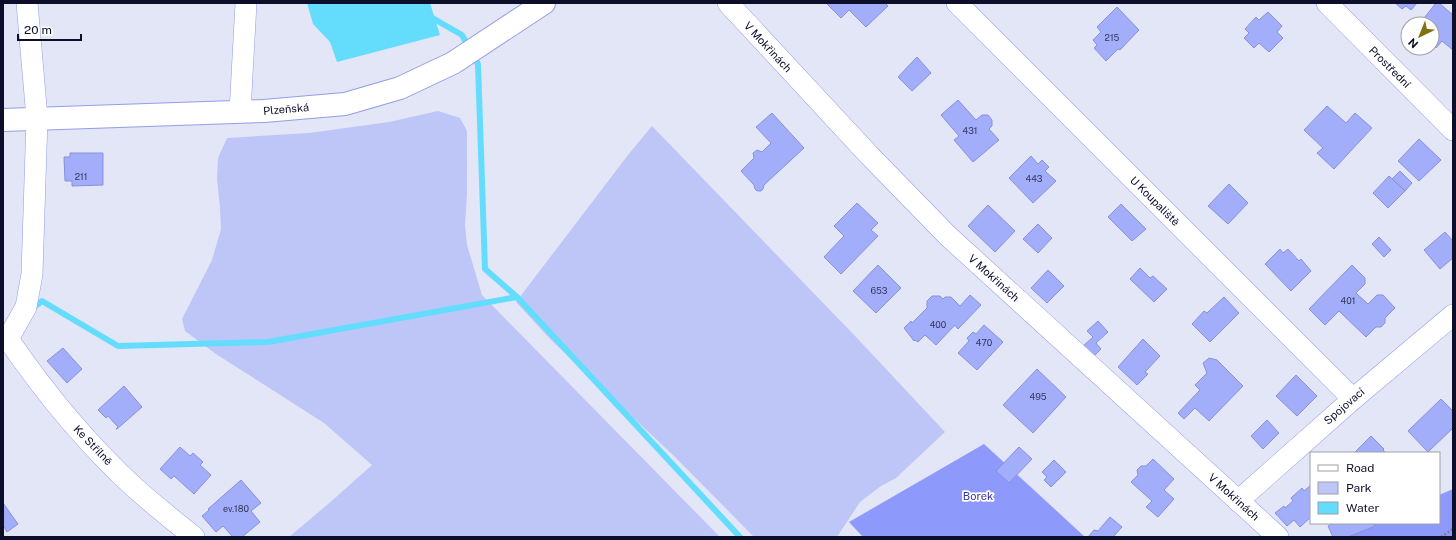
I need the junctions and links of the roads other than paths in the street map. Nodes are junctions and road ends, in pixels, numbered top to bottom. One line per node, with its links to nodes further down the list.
1 (27, 3): 8 (street, Ke Střílně)
2 (246, 3): 7 (street)
3 (544, 3): 7 (main road, Plzeňská)
4 (728, 3): 14 (street, V Mokřinách)
5 (957, 3): 13 (street, U Koupaliště)
6 (1327, 3): 10 (street, Prostřední)
7 (240, 112): 8 (main road, Plzeňská)
8 (37, 118): 9 (main road, Plzeňská); 12 (street, Ke Střílně)
9 (3, 120)
10 (1453, 130)
11 (1453, 315): 13 (street, Spojovací)
12 (5, 341): 15 (street, Ke Střílně)
13 (1353, 399): 14 (street, Spojovací)
14 (1238, 500): 16 (street, V Mokřinách)
15 (194, 537)
16 (1278, 537)

